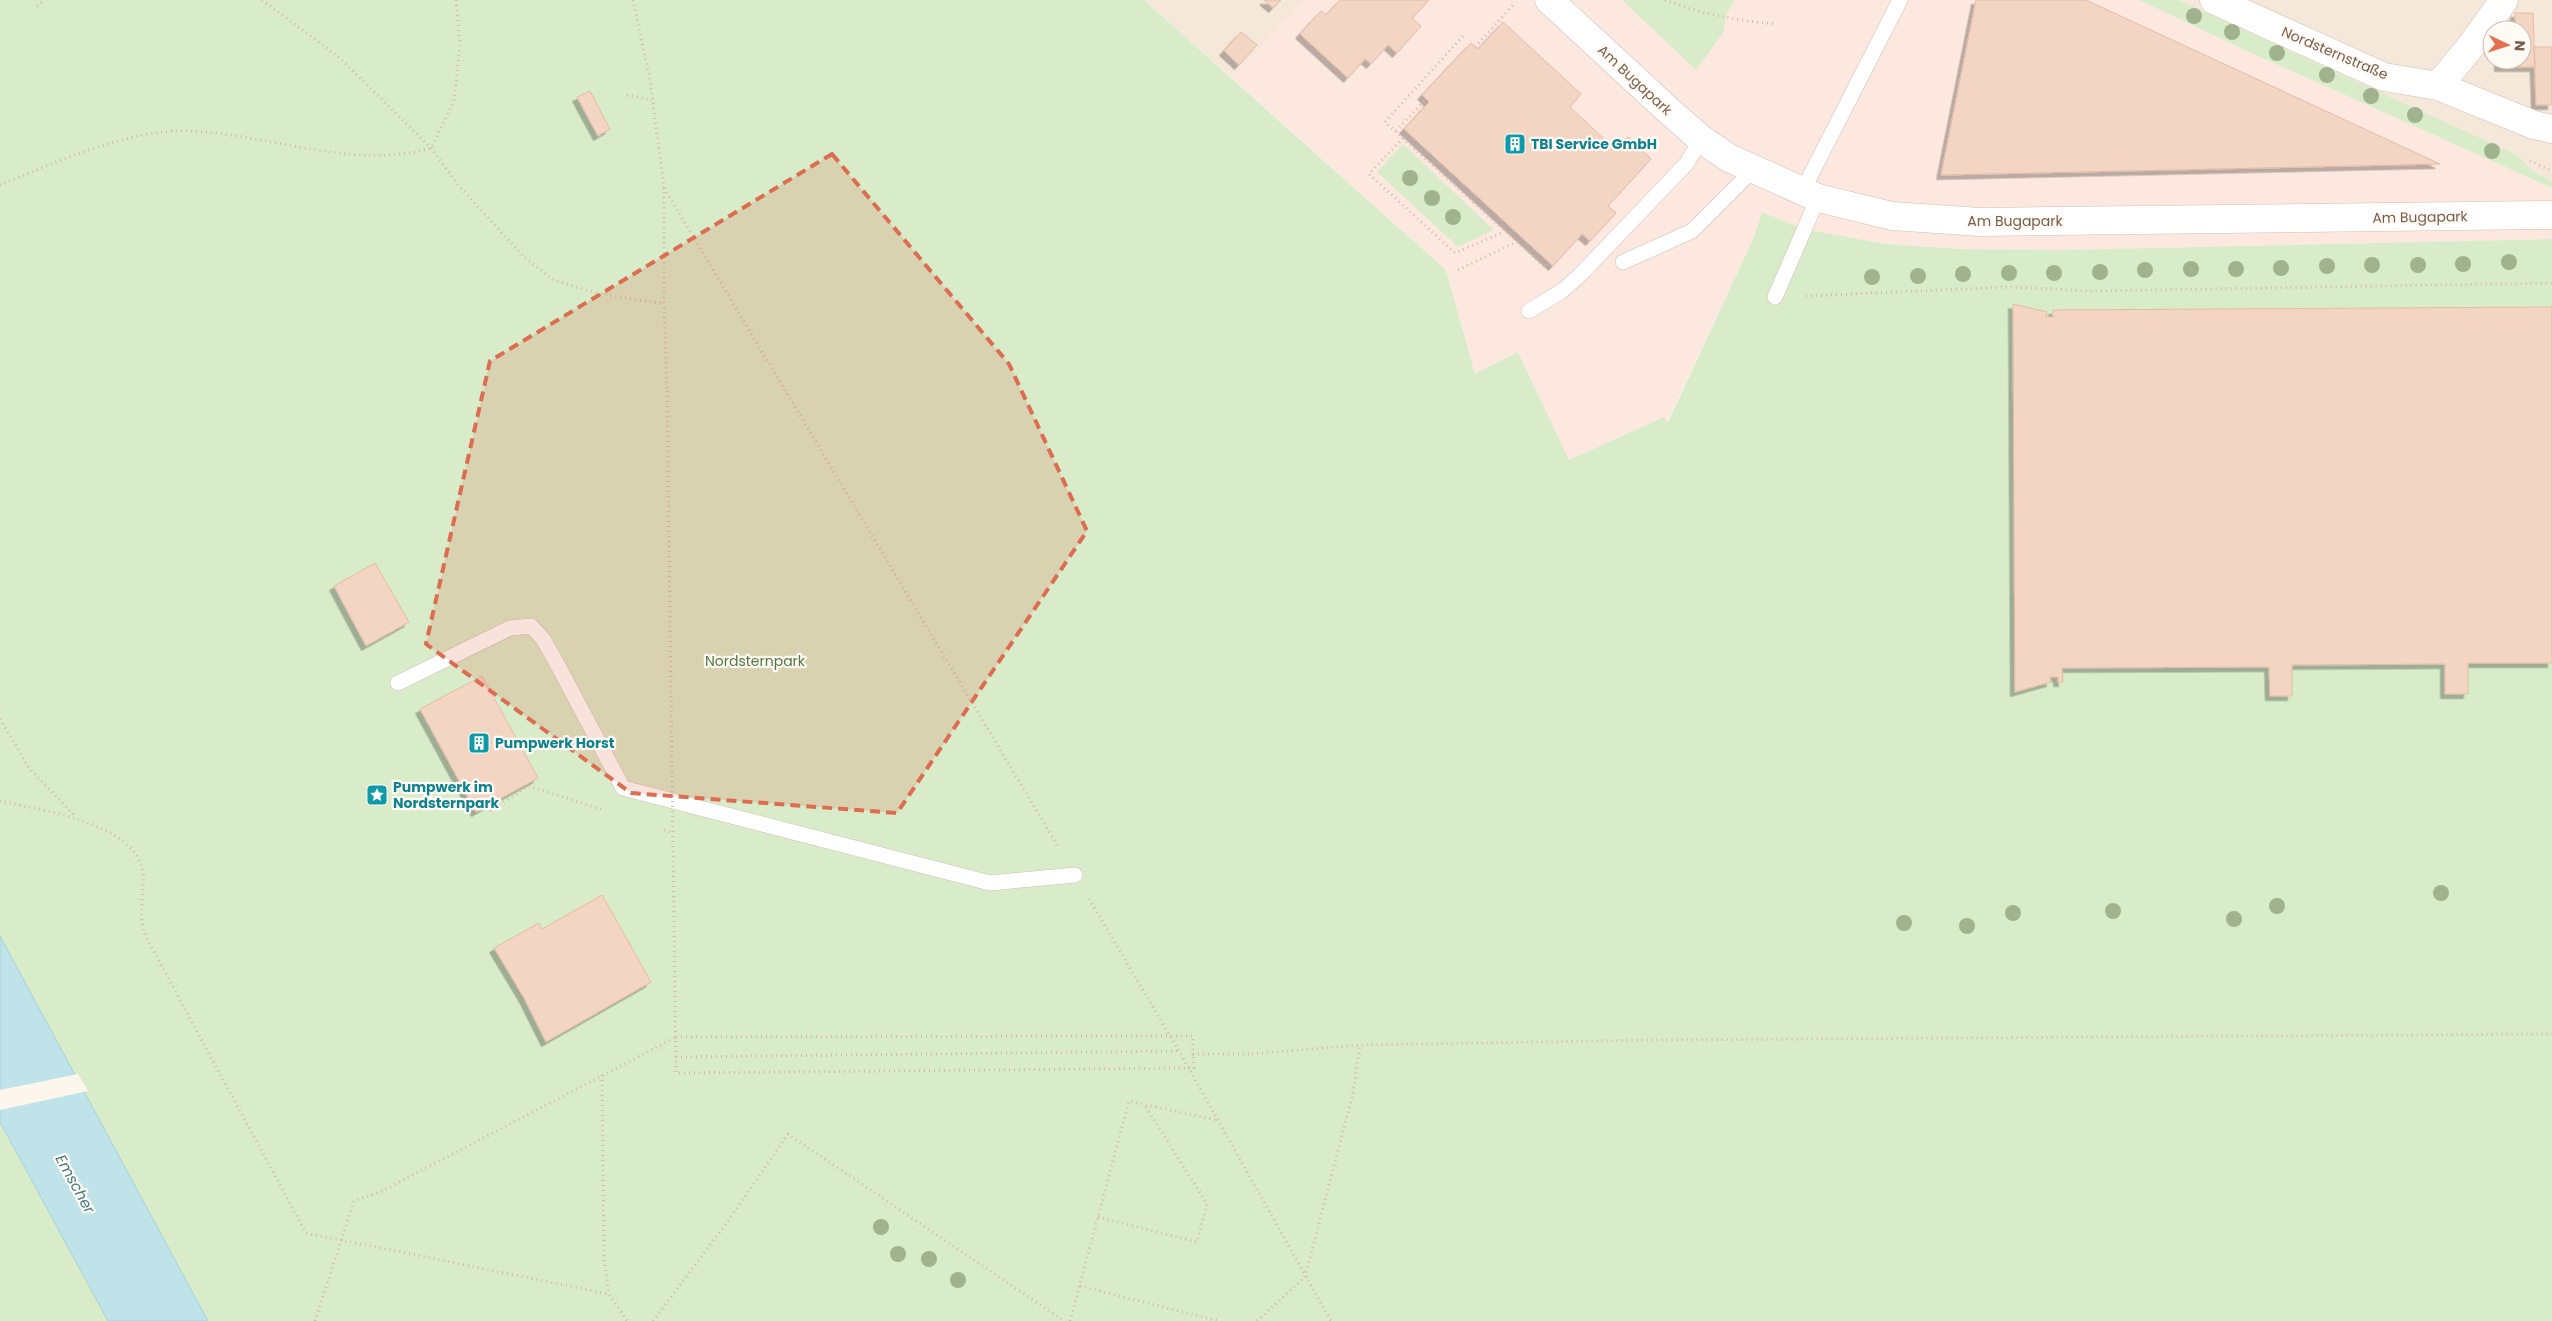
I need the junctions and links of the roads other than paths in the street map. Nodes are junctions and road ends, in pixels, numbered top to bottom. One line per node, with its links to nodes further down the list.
1 (1549, 0): 7 (street, Am Bugapark)
2 (1900, 0): 9 (lane)
3 (2504, 0): 5 (street)
4 (2228, 3): 5 (street, Nordsternstraße)
5 (2438, 86): 6 (street, Nordsternstraße)
6 (2552, 129)
7 (1702, 139): 8 (street, Am Bugapark); 13 (lane)
8 (1753, 170): 9 (street, Am Bugapark); 11 (lane)
9 (1810, 195): 10 (street, Am Bugapark); 12 (lane)
10 (2552, 216)
11 (1623, 262)
12 (1776, 297)
13 (1529, 310)
14 (398, 683): 15 (lane)
15 (1075, 875)

